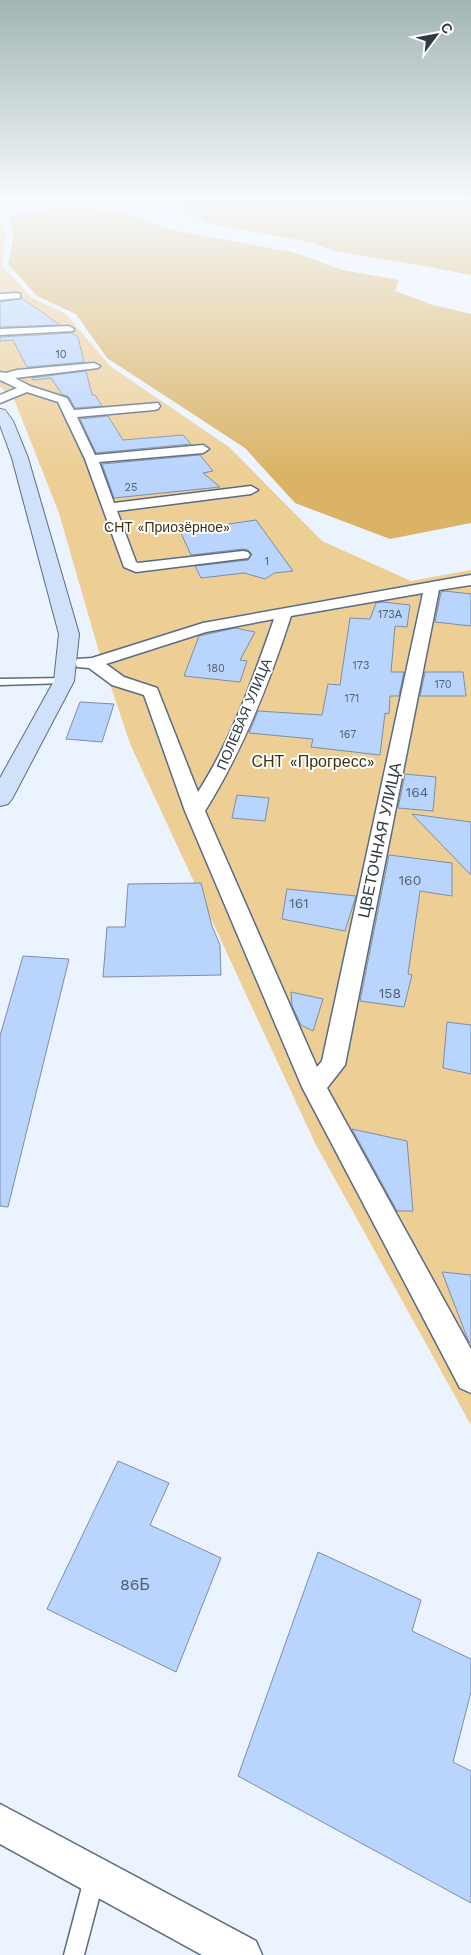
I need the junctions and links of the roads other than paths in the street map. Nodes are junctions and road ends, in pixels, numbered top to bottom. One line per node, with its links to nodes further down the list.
1 (0, 296): 2 (street)
2 (17, 296)
3 (69, 329): 4 (street)
4 (0, 332)
5 (94, 366): 6 (street)
6 (2, 377): 7 (street)
7 (26, 388): 8 (street); 11 (street)
8 (0, 399)
9 (154, 406): 11 (street)
10 (0, 413): 21 (street)
11 (68, 414): 13 (street)
12 (203, 449): 13 (street)
13 (91, 458): 15 (street)
14 (250, 490): 15 (street)
15 (110, 508): 16 (street)
16 (243, 555)
17 (471, 580): 18 (street)
18 (432, 586): 19 (street); 25 (street, ЦВЕТОЧНАЯ УЛИЦА)
19 (284, 612): 20 (street); 24 (street, ПОЛЕВАЯ УЛИЦА)
20 (93, 663): 21 (street); 24 (street)
21 (66, 672): 22 (lane); 23 (street)
22 (0, 682)
23 (0, 799)
24 (195, 811): 25 (street)
25 (314, 1087): 26 (street)
26 (471, 1378)
27 (0, 1823): 28 (street)
28 (95, 1875): 29 (lane); 30 (street)
29 (74, 1955)
30 (242, 1955)

